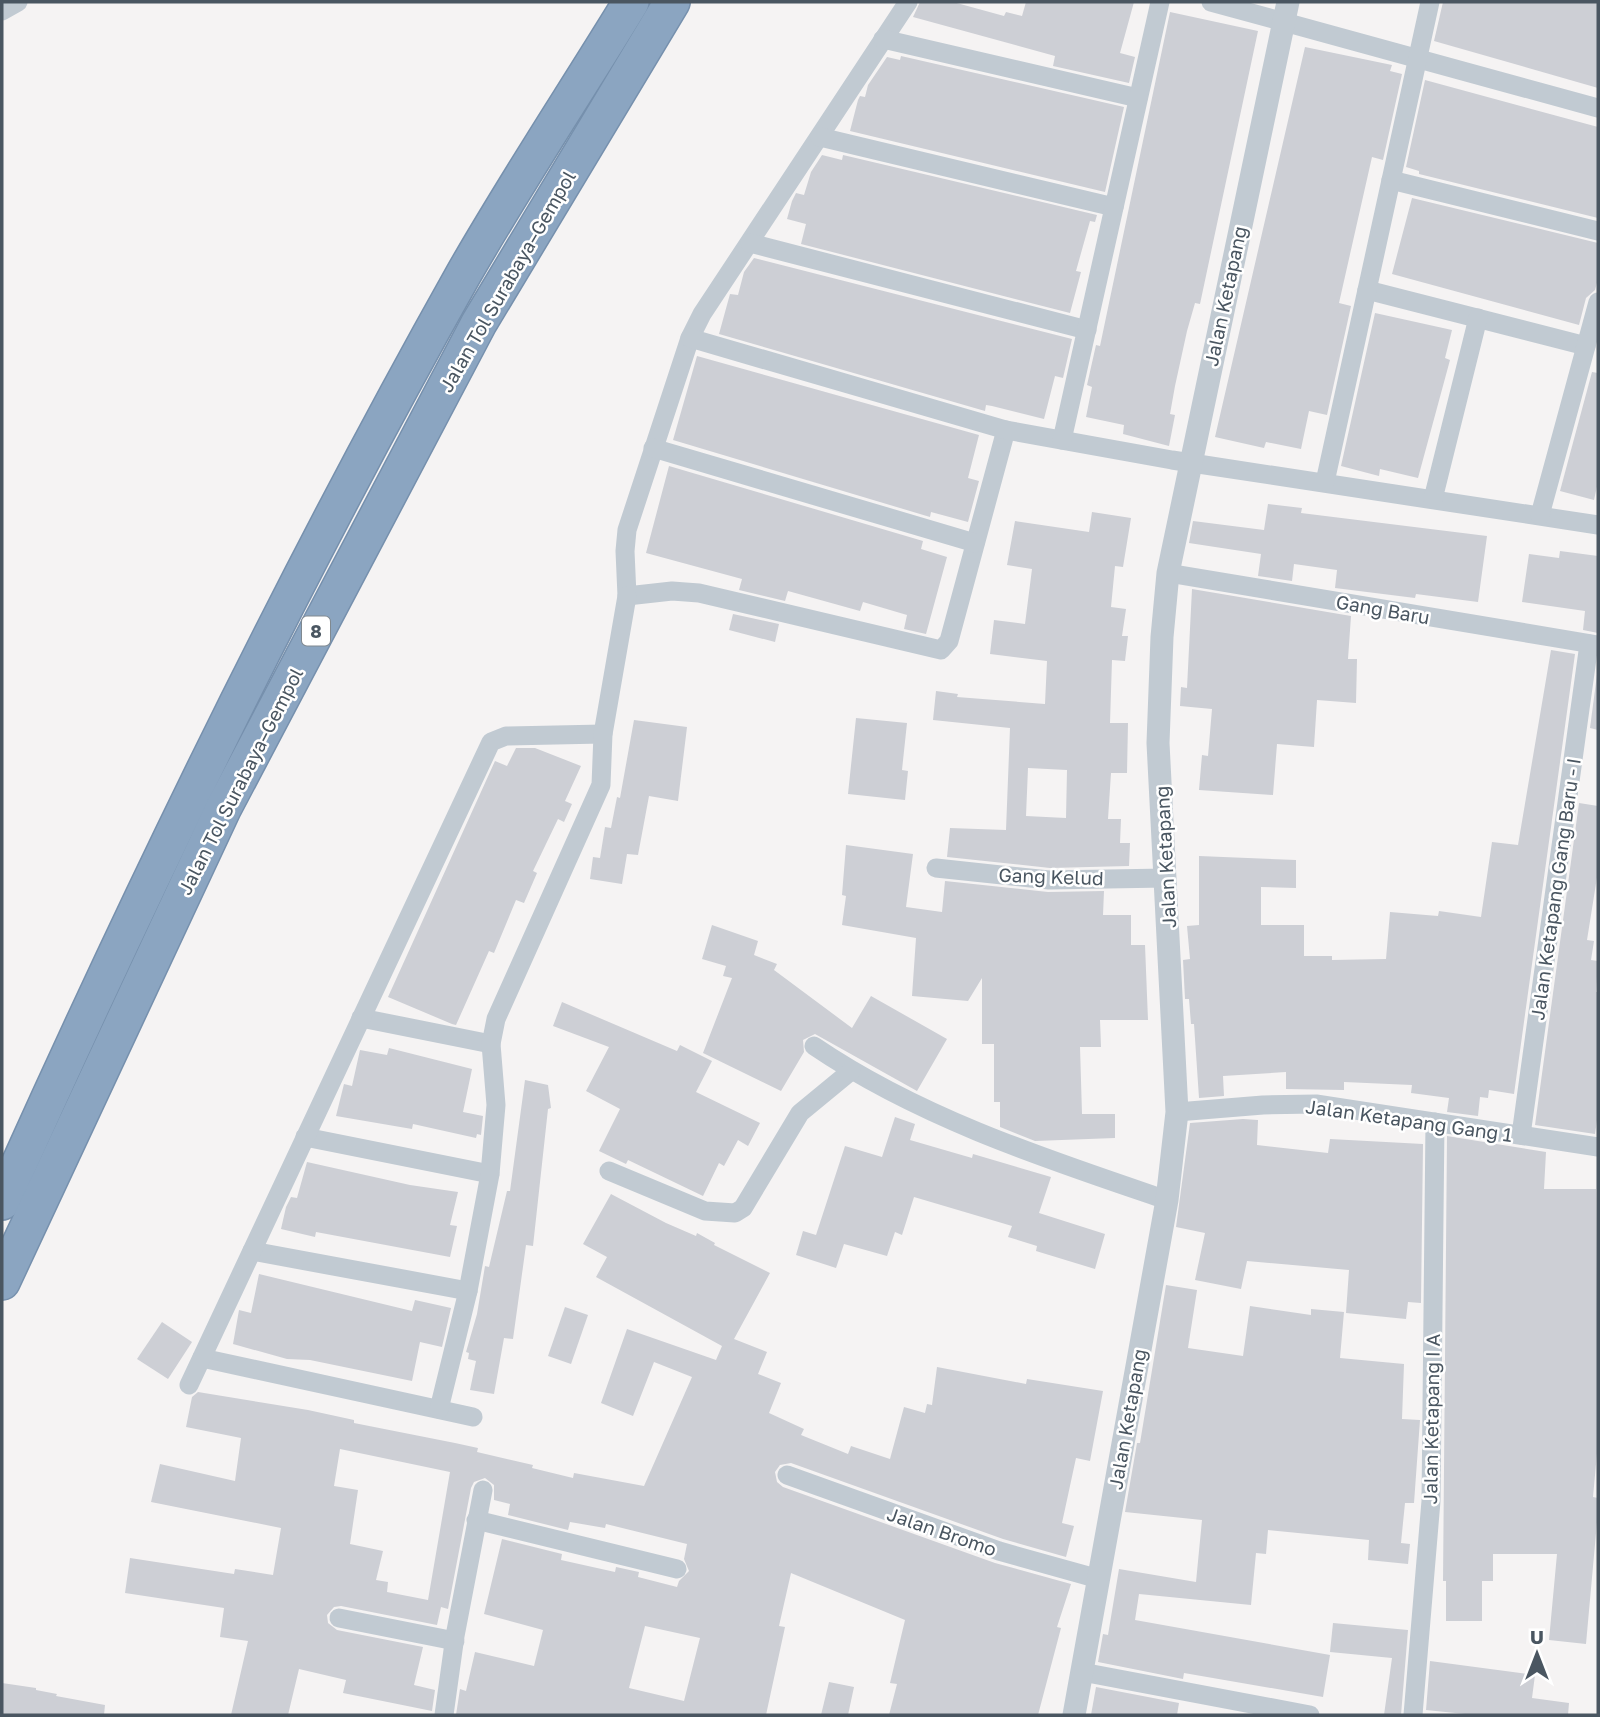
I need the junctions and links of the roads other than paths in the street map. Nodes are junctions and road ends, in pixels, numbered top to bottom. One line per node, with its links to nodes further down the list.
1 (18, 2): 8 (street)
2 (631, 2): 52 (highway, Jalan Tol Surabaya–Gempol / 8)
3 (672, 2): 54 (highway, Jalan Tol Surabaya–Gempol / 8)
4 (908, 2): 10 (street)
5 (1160, 2): 12 (street)
6 (1211, 2): 9 (street)
7 (1430, 2): 11 (street)
8 (2, 11)
9 (1285, 12): 11 (street); 28 (street, Jalan Ketapang)
10 (883, 39): 12 (street); 14 (street)
11 (1417, 58): 13 (street); 15 (street)
12 (1139, 98): 16 (street)
13 (1598, 108)
14 (820, 137): 16 (street); 18 (street)
15 (1391, 180): 17 (street); 19 (street)
16 (1114, 207): 22 (street)
17 (1598, 230)
18 (750, 243): 22 (street); 23 (street)
19 (1367, 290): 21 (street); 29 (street)
20 (1598, 302): 24 (street)
21 (1478, 318): 24 (street); 30 (street)
22 (1087, 330): 26 (street)
23 (690, 338): 25 (street); 27 (street)
24 (1586, 346): 31 (street)
25 (1006, 430): 26 (street); 33 (street)
26 (1062, 440): 28 (street)
27 (653, 448): 33 (street); 35 (street)
28 (1190, 462): 29 (street); 34 (street, Jalan Ketapang)
29 (1325, 482): 30 (street)
30 (1433, 499): 31 (street)
31 (1540, 516): 32 (street)
32 (1598, 525)
33 (975, 543): 35 (street)
34 (1168, 573): 36 (street, Gang Baru); 39 (street, Jalan Ketapang)
35 (626, 596): 37 (street)
36 (1594, 645): 46 (street, Jalan Ketapang Gang Baru - I)
37 (603, 734): 40 (street); 41 (street)
38 (936, 868): 39 (street, Gang Kelud)
39 (1166, 878): 44 (street, Jalan Ketapang)
40 (361, 1017): 41 (street); 47 (street)
41 (491, 1044): 50 (street)
42 (814, 1046): 43 (street)
43 (851, 1071): 49 (street); 51 (street)
44 (1177, 1112): 45 (street, Jalan Ketapang Gang 1); 51 (street, Jalan Ketapang)
45 (1435, 1122): 46 (street, Jalan Ketapang Gang 1); 72 (street, Jalan Ketapang I A)
46 (1521, 1135): 48 (street, Jalan Ketapang Gang 1)
47 (305, 1137): 50 (street); 53 (street)
48 (1598, 1147)
49 (609, 1171)
50 (490, 1174): 55 (street)
51 (1167, 1200): 64 (street, Jalan Ketapang)
52 (2, 1202)
53 (252, 1251): 55 (street); 56 (street)
54 (2, 1282)
55 (468, 1291): 58 (street)
56 (202, 1358): 57 (street); 58 (street)
57 (189, 1385)
58 (439, 1409): 59 (street)
59 (473, 1417)
60 (787, 1475): 64 (street, Jalan Bromo)
61 (483, 1490): 62 (street)
62 (476, 1520): 63 (street); 66 (street)
63 (677, 1569)
64 (1099, 1579): 67 (street, Jalan Ketapang)
65 (339, 1618): 66 (street)
66 (455, 1641): 69 (street)
67 (1082, 1672): 68 (street); 70 (street, Jalan Ketapang)
68 (1249, 1709): 71 (street)
69 (444, 1715)
70 (1074, 1715)
71 (1310, 1715)
72 (1413, 1715)

